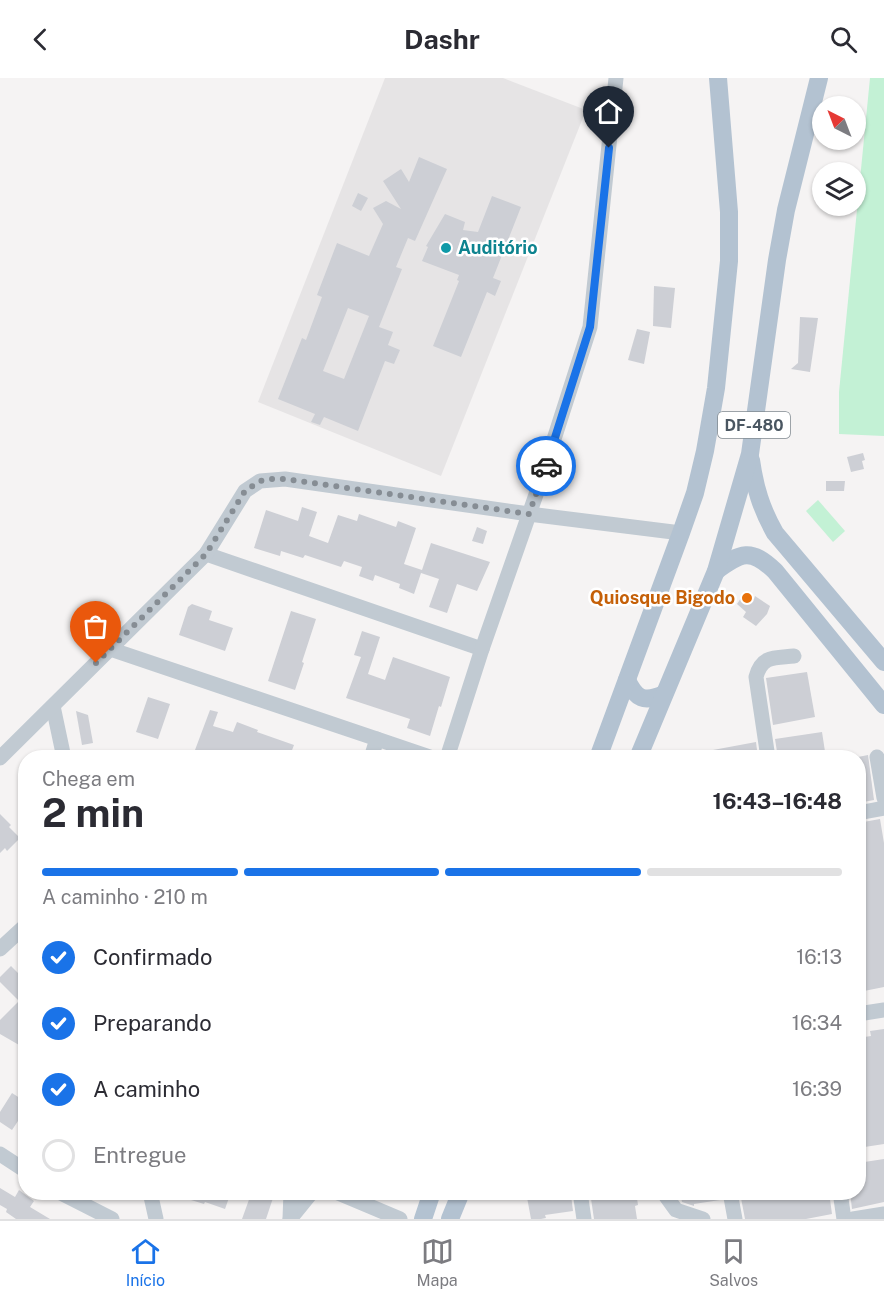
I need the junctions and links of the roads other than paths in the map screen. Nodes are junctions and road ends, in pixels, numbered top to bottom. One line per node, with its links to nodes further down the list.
1 (616, 78): 5 (street)
2 (718, 78): 6 (main road, DF-480)
3 (819, 78): 4 (main road, DF-480)
4 (750, 453): 8 (main road, DF-480); 12 (main road)
5 (529, 514): 6 (street); 7 (street); 10 (street)
6 (681, 533): 13 (main road, DF-480)
7 (206, 554): 9 (street); 10 (street)
8 (716, 571): 14 (main road, DF-480); 15 (main road)
9 (110, 649): 16 (street); 17 (street)
10 (482, 649): 21 (street)
11 (794, 656): 24 (street)
12 (884, 662)
13 (627, 680): 14 (main road); 22 (main road, DF-480)
14 (664, 694): 23 (main road, DF-480)
15 (884, 705)
16 (53, 706): 18 (street); 26 (street)
17 (377, 739): 19 (street); 20 (street)
18 (62, 750)
19 (374, 750)
20 (409, 750)
21 (450, 750)
22 (601, 750)
23 (641, 750)
24 (767, 750)
25 (877, 757): 27 (street)
26 (0, 758)
27 (884, 798)
28 (884, 808): 29 (street)
29 (866, 811)
30 (18, 932): 31 (street)
31 (0, 949)
32 (884, 1010): 33 (street)
33 (866, 1013)
34 (0, 1154): 35 (street)
35 (18, 1166)
36 (75, 1200): 48 (street)
37 (152, 1200): 49 (street)
38 (291, 1200): 50 (street)
39 (305, 1200): 50 (street)
40 (355, 1200): 51 (street)
41 (429, 1200): 52 (main road)
42 (458, 1200): 53 (main road)
43 (581, 1200): 54 (street)
44 (669, 1200): 55 (street)
45 (731, 1200): 56 (street)
46 (841, 1200): 57 (street)
47 (884, 1214): 58 (street)
48 (112, 1219)
49 (156, 1219)
50 (290, 1219)
51 (400, 1219)
52 (423, 1219)
53 (450, 1219)
54 (584, 1219)
55 (703, 1219)
56 (735, 1219)
57 (844, 1219)
58 (853, 1219)

